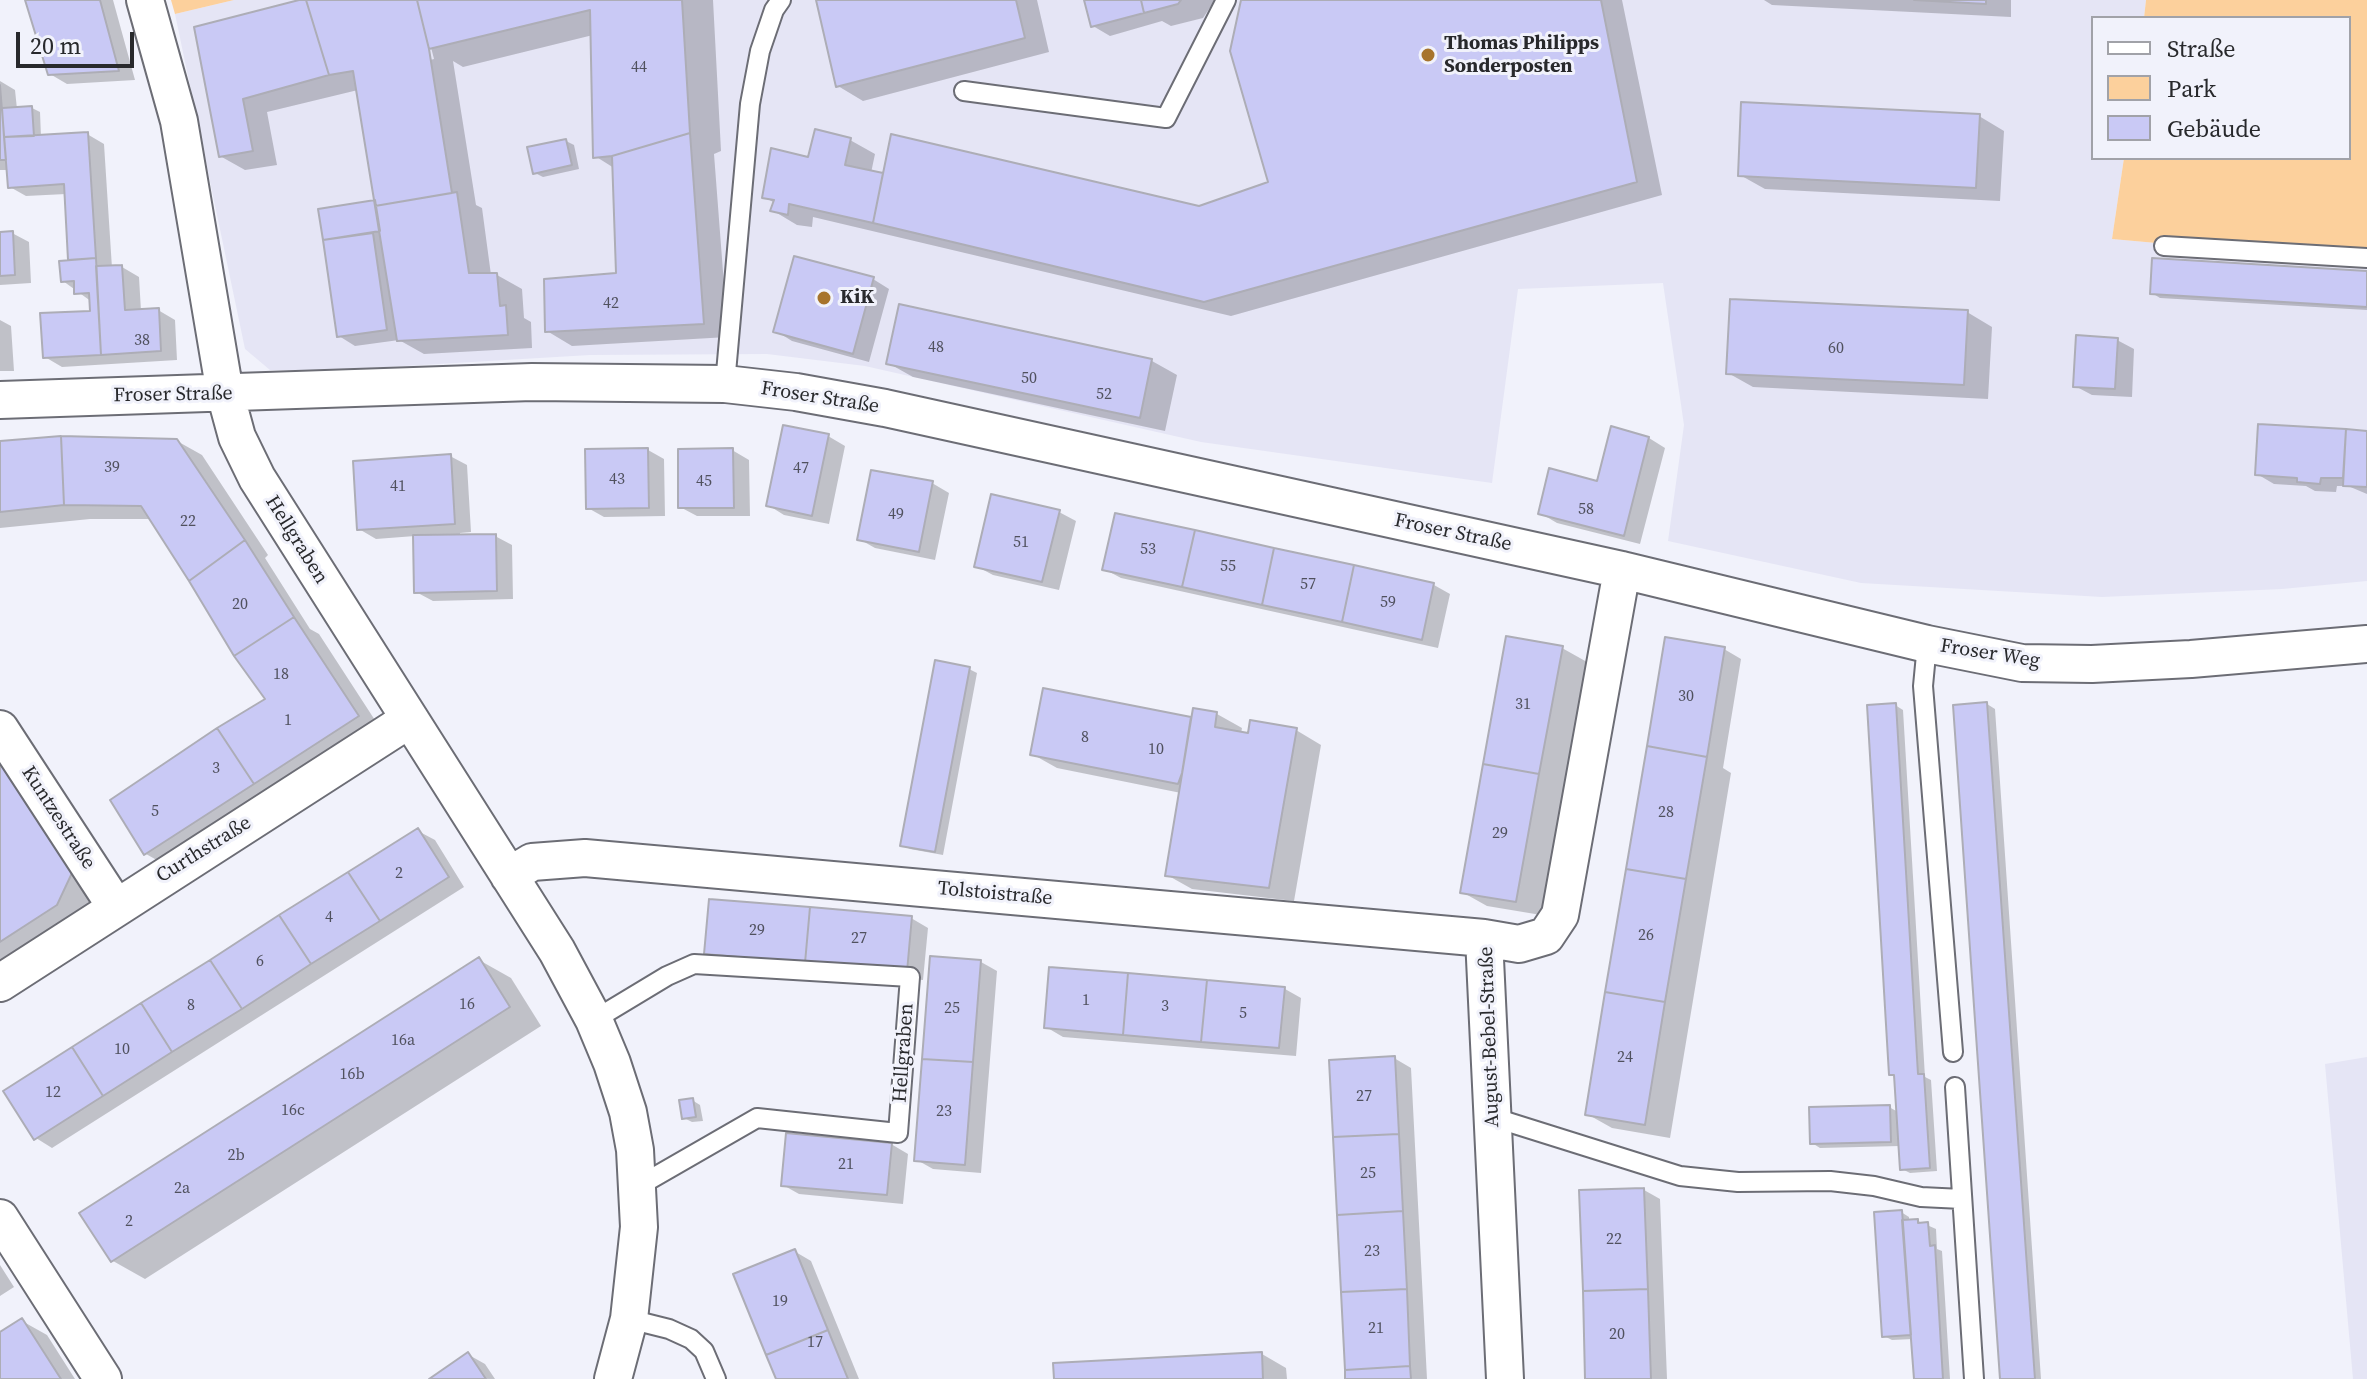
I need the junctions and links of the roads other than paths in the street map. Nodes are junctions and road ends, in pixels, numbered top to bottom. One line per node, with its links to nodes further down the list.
1 (145, 0): 8 (street, Hellgraben)
2 (781, 0): 7 (lane)
3 (1226, 0): 4 (lane)
4 (964, 91)
5 (2164, 246): 6 (lane)
6 (2367, 258)
7 (725, 384): 8 (street, Froser Straße); 10 (street, Froser Straße)
8 (225, 393): 9 (street, Froser Straße); 13 (street, Hellgraben)
9 (0, 400)
10 (1622, 570): 11 (street, Froser Weg); 17 (street, August-Bebel-Straße)
11 (1927, 644): 12 (street, Froser Weg); 20 (lane)
12 (2367, 644)
13 (410, 719): 15 (street, Hellgraben); 16 (street, Curthstraße)
14 (0, 729): 16 (street, Kuntzestraße)
15 (509, 876): 17 (street, Tolstoistraße); 19 (street, Hellgraben)
16 (116, 907): 18 (street, Curthstraße)
17 (1484, 938): 22 (street, August-Bebel-Straße)
18 (0, 983)
19 (594, 1020): 23 (street, Hellgraben); 23 (lane, Hellgraben)
20 (1953, 1052)
21 (1955, 1087): 24 (lane)
22 (1492, 1117): 24 (lane); 30 (street, August-Bebel-Straße)
23 (637, 1187): 26 (street, Hellgraben)
24 (1962, 1199): 31 (lane)
25 (0, 1218): 27 (street)
26 (629, 1319): 28 (street, Hellgraben); 29 (lane)
27 (103, 1379)
28 (613, 1379)
29 (716, 1379)
30 (1505, 1379)
31 (1974, 1379)

